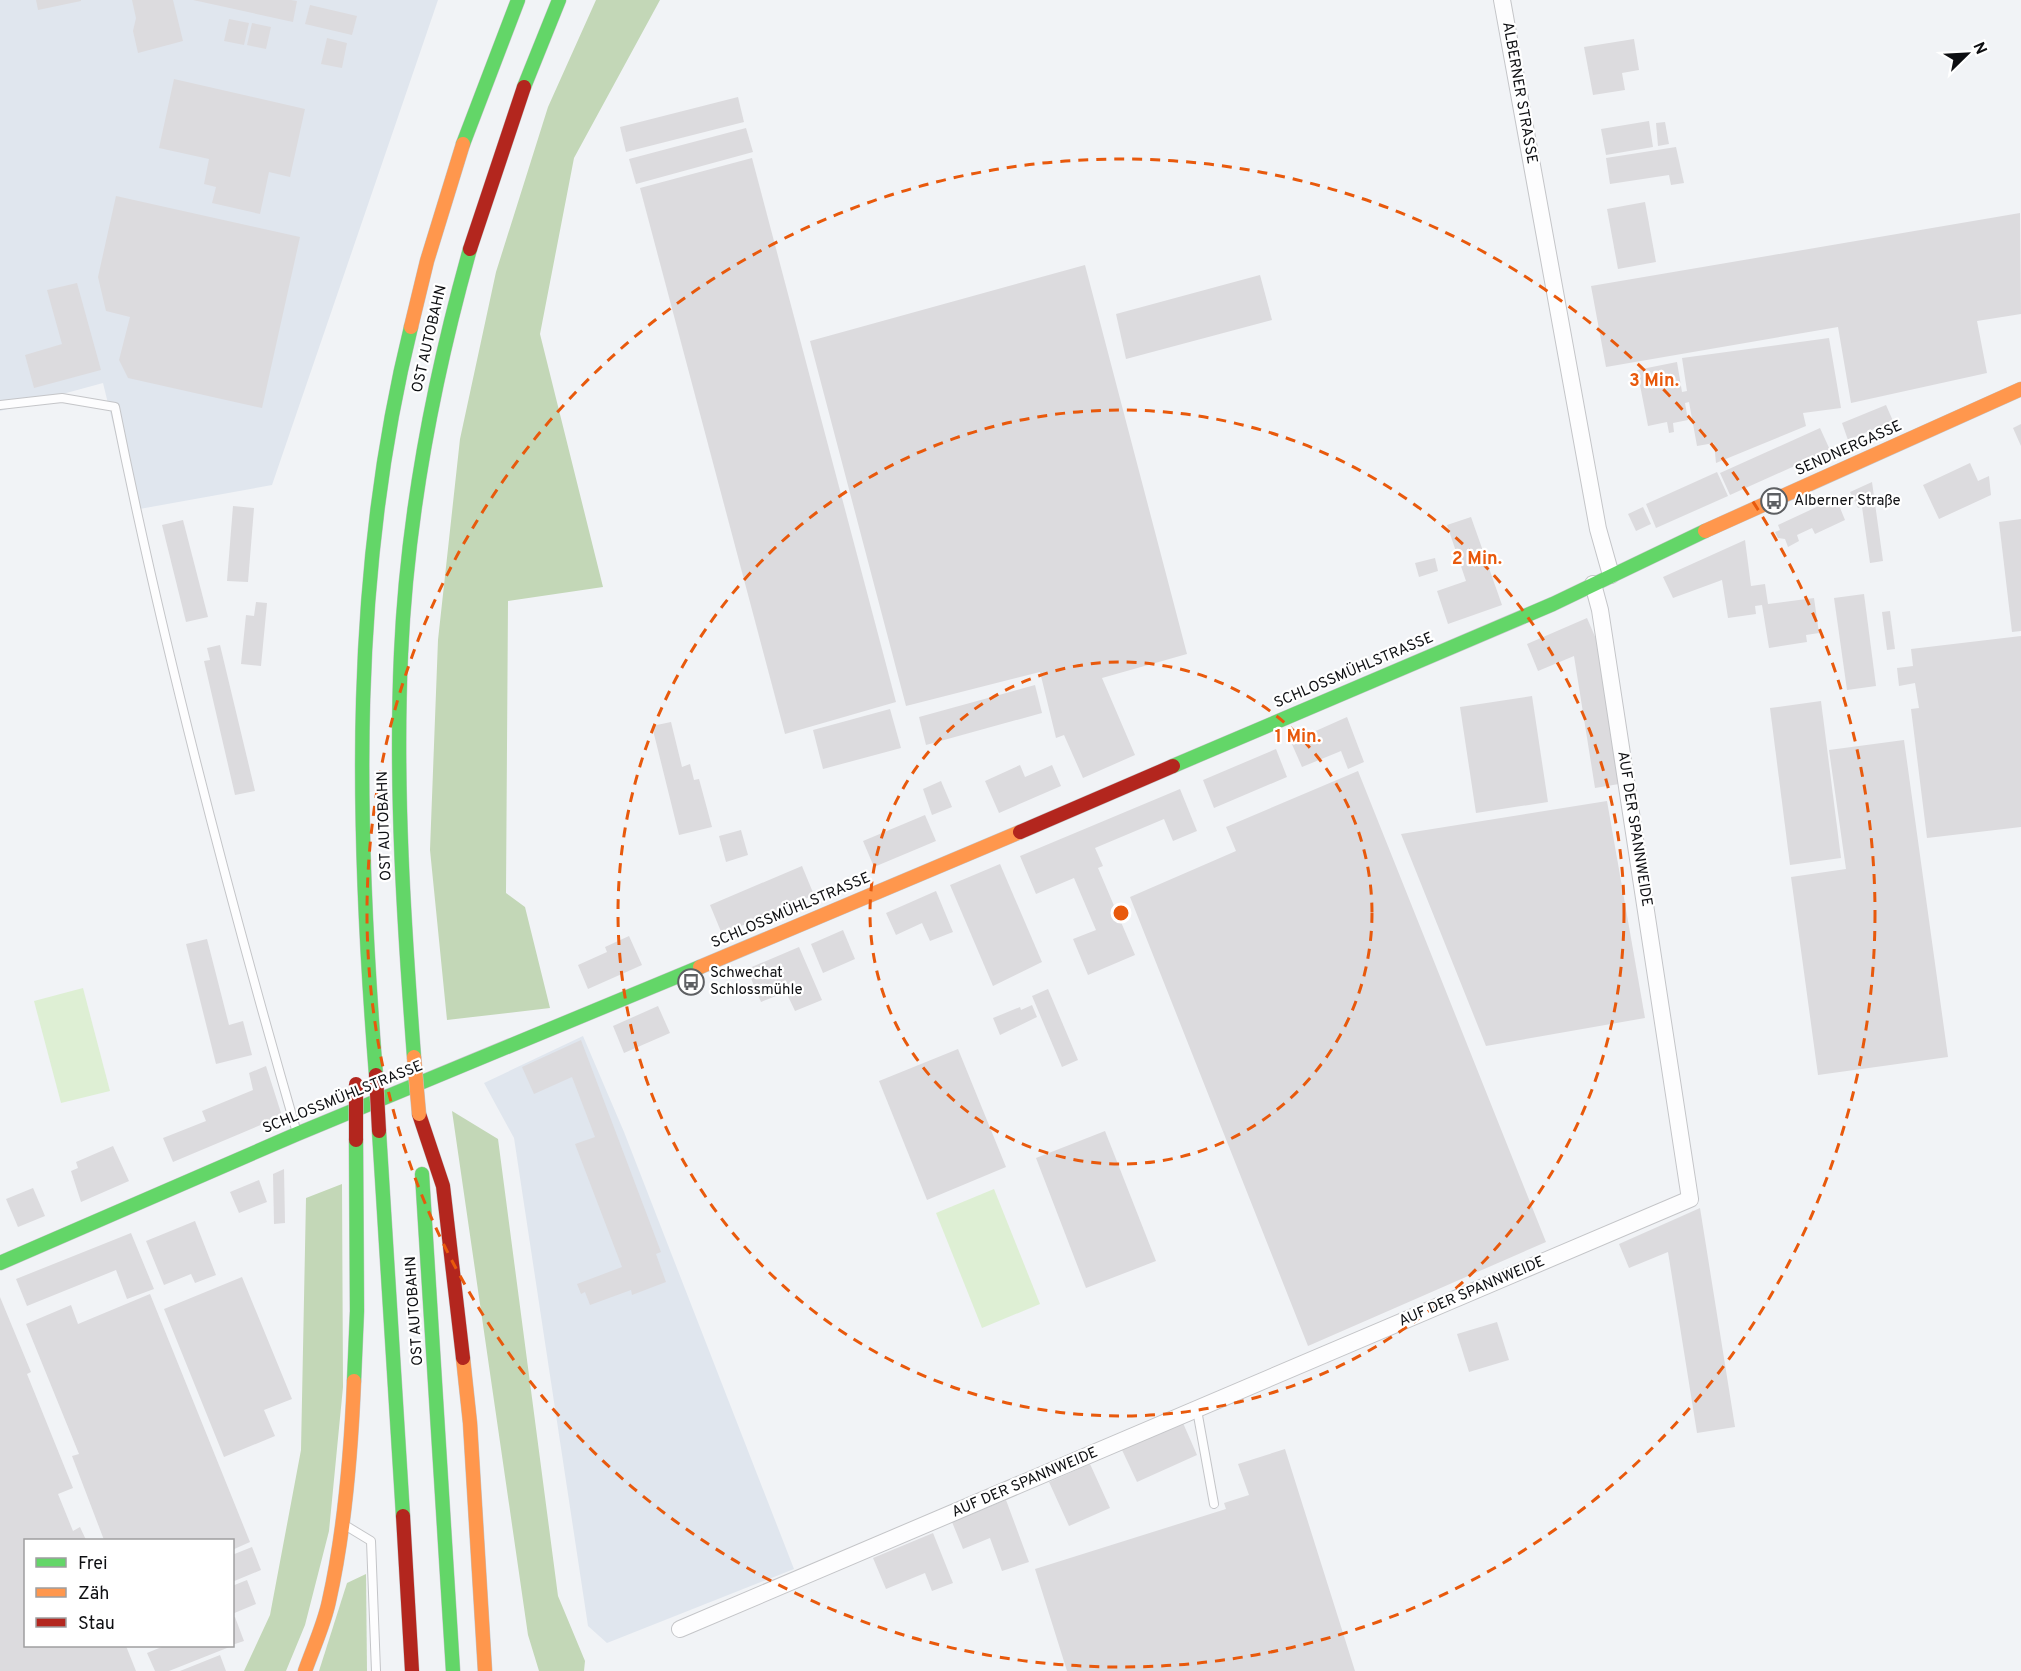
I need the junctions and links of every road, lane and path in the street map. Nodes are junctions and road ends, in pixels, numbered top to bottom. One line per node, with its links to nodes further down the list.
1 (518, 0): 8 (main road, OST AUTOBAHN)
2 (559, 0): 11 (main road, OST AUTOBAHN, bridge)
3 (1502, 0): 6 (street, ALBERNER STRASSE)
4 (2021, 389): 6 (main road, SENDNERGASSE)
5 (0, 405): 12 (lane)
6 (1611, 575): 7 (main road, SENDNERGASSE)
7 (1593, 584): 12 (main road, SCHLOSSMÜHLSTRASSE); 14 (street, AUF DER SPANNWEIDE)
8 (369, 984): 9 (main road); 20 (main road, OST AUTOBAHN, bridge)
9 (358, 1015)
10 (356, 1078): 16 (main road, bridge)
11 (418, 1114): 21 (main road, OST AUTOBAHN); 22 (main road)
12 (297, 1134): 13 (main road, SCHLOSSMÜHLSTRASSE)
13 (0, 1263)
14 (1197, 1410): 15 (lane); 17 (street, AUF DER SPANNWEIDE)
15 (1214, 1504)
16 (342, 1524): 18 (main road); 19 (lane)
17 (680, 1629)
18 (305, 1671)
19 (376, 1671)
20 (412, 1671)
21 (453, 1671)
22 (484, 1671)

